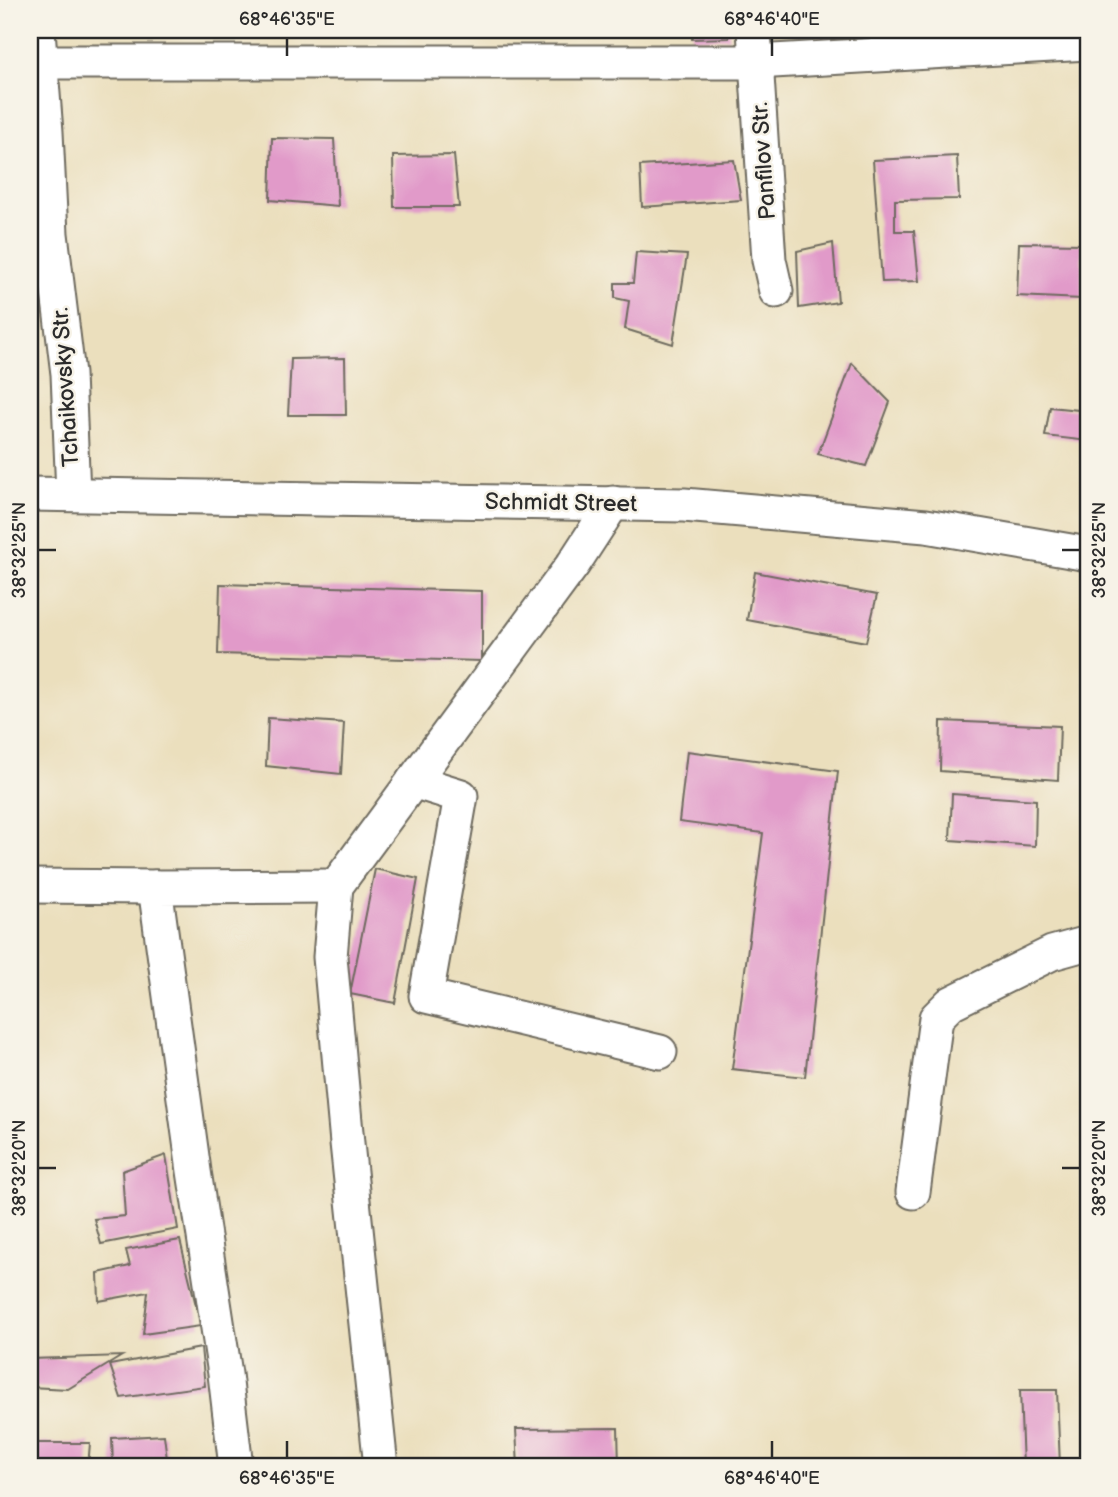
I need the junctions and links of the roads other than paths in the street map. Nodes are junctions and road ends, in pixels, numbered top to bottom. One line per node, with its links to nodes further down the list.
1 (38, 30): 4 (street, Tchaikovsky Str.)
2 (754, 30): 5 (street, Panfilov Str.)
3 (1088, 43): 5 (street)
4 (41, 62): 5 (street); 8 (street, Tchaikovsky Str.)
5 (756, 62): 6 (street, Panfilov Str.)
6 (776, 291)
7 (30, 494): 8 (street, Schmidt Street); 9 (street)
8 (73, 494): 10 (street, Schmidt Street)
9 (30, 501)
10 (613, 503): 11 (street, Schmidt Street); 12 (street)
11 (1088, 554)
12 (413, 781): 14 (street); 17 (street)
13 (30, 886): 15 (street)
14 (335, 886): 15 (street); 20 (street)
15 (155, 887): 19 (street)
16 (1088, 943): 18 (street)
17 (660, 1052)
18 (913, 1192)
19 (236, 1467)
20 (381, 1467)

